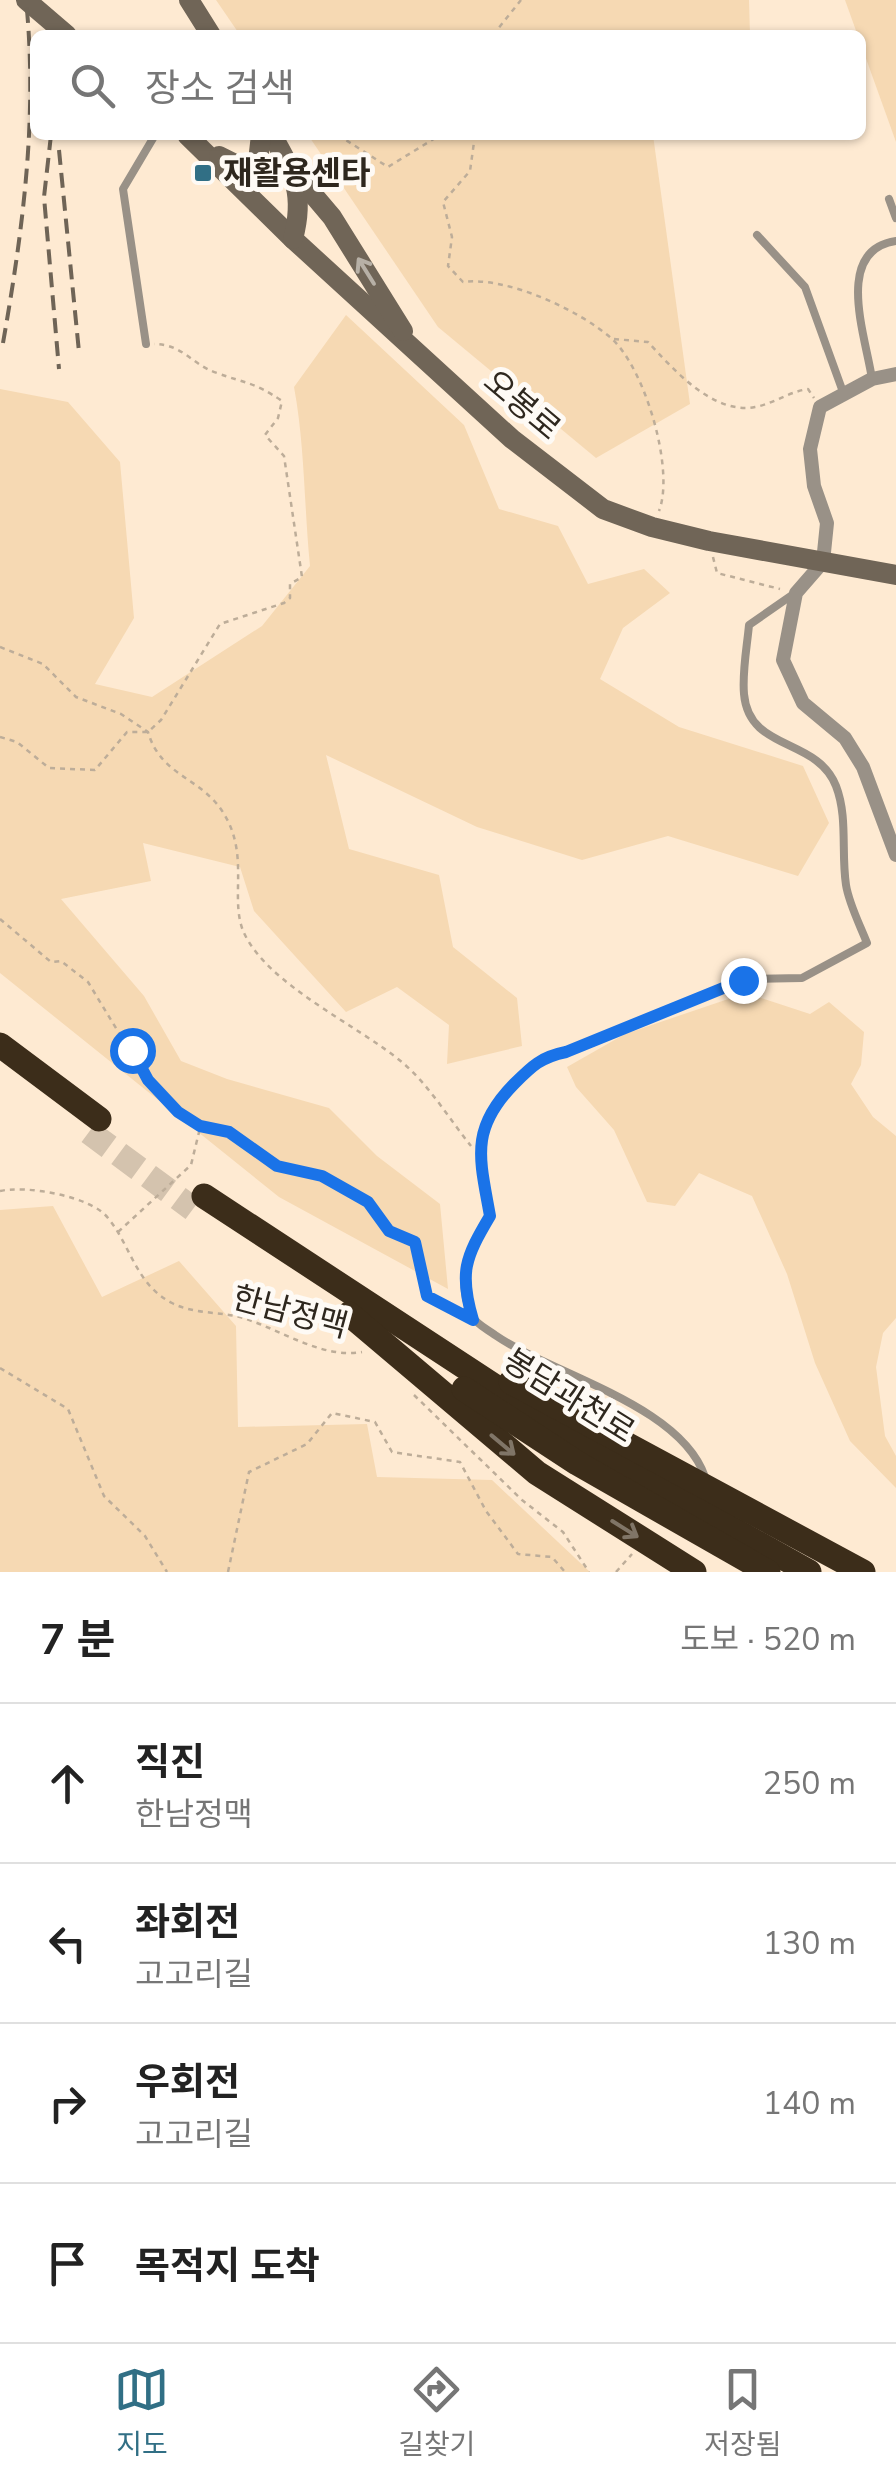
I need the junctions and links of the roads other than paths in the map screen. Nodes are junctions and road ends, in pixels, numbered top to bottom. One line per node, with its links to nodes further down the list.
1 (26, 0): 3 (street)
2 (189, 0): 4 (street)
3 (62, 30)
4 (207, 30)
5 (152, 140): 15 (lane)
6 (260, 140): 8 (street)
7 (275, 140): 9 (street)
8 (194, 141): 13 (street, 오봉로)
9 (292, 171): 13 (street); 16 (street, one-way to 9)
10 (889, 200): 11 (lane)
11 (896, 218)
12 (757, 235): 19 (lane)
13 (292, 239): 16 (street, 오봉로)
14 (896, 241): 18 (lane)
15 (146, 344)
16 (417, 354): 20 (street, 오봉로)
17 (896, 374): 18 (street)
18 (872, 379): 19 (street)
19 (842, 392): 20 (street)
20 (823, 562): 21 (street, 오봉로); 22 (street)
21 (896, 575)
22 (796, 593): 23 (street); 29 (lane)
23 (896, 856)
24 (0, 1044): 25 (highway)
25 (0, 1066)
26 (198, 1203): 27 (highway, 봉담과천로)
27 (353, 1307): 28 (highway, 봉담과천로); 31 (highway, one-way to 31); 35 (highway)
28 (583, 1456): 33 (highway, 봉담과천로); 34 (highway, 봉담과천로)
29 (706, 1482): 30 (lane); 36 (street)
30 (690, 1536)
31 (689, 1563): 32 (lane)
32 (678, 1572)
33 (768, 1572)
34 (809, 1572)
35 (863, 1572)
36 (878, 1572)

